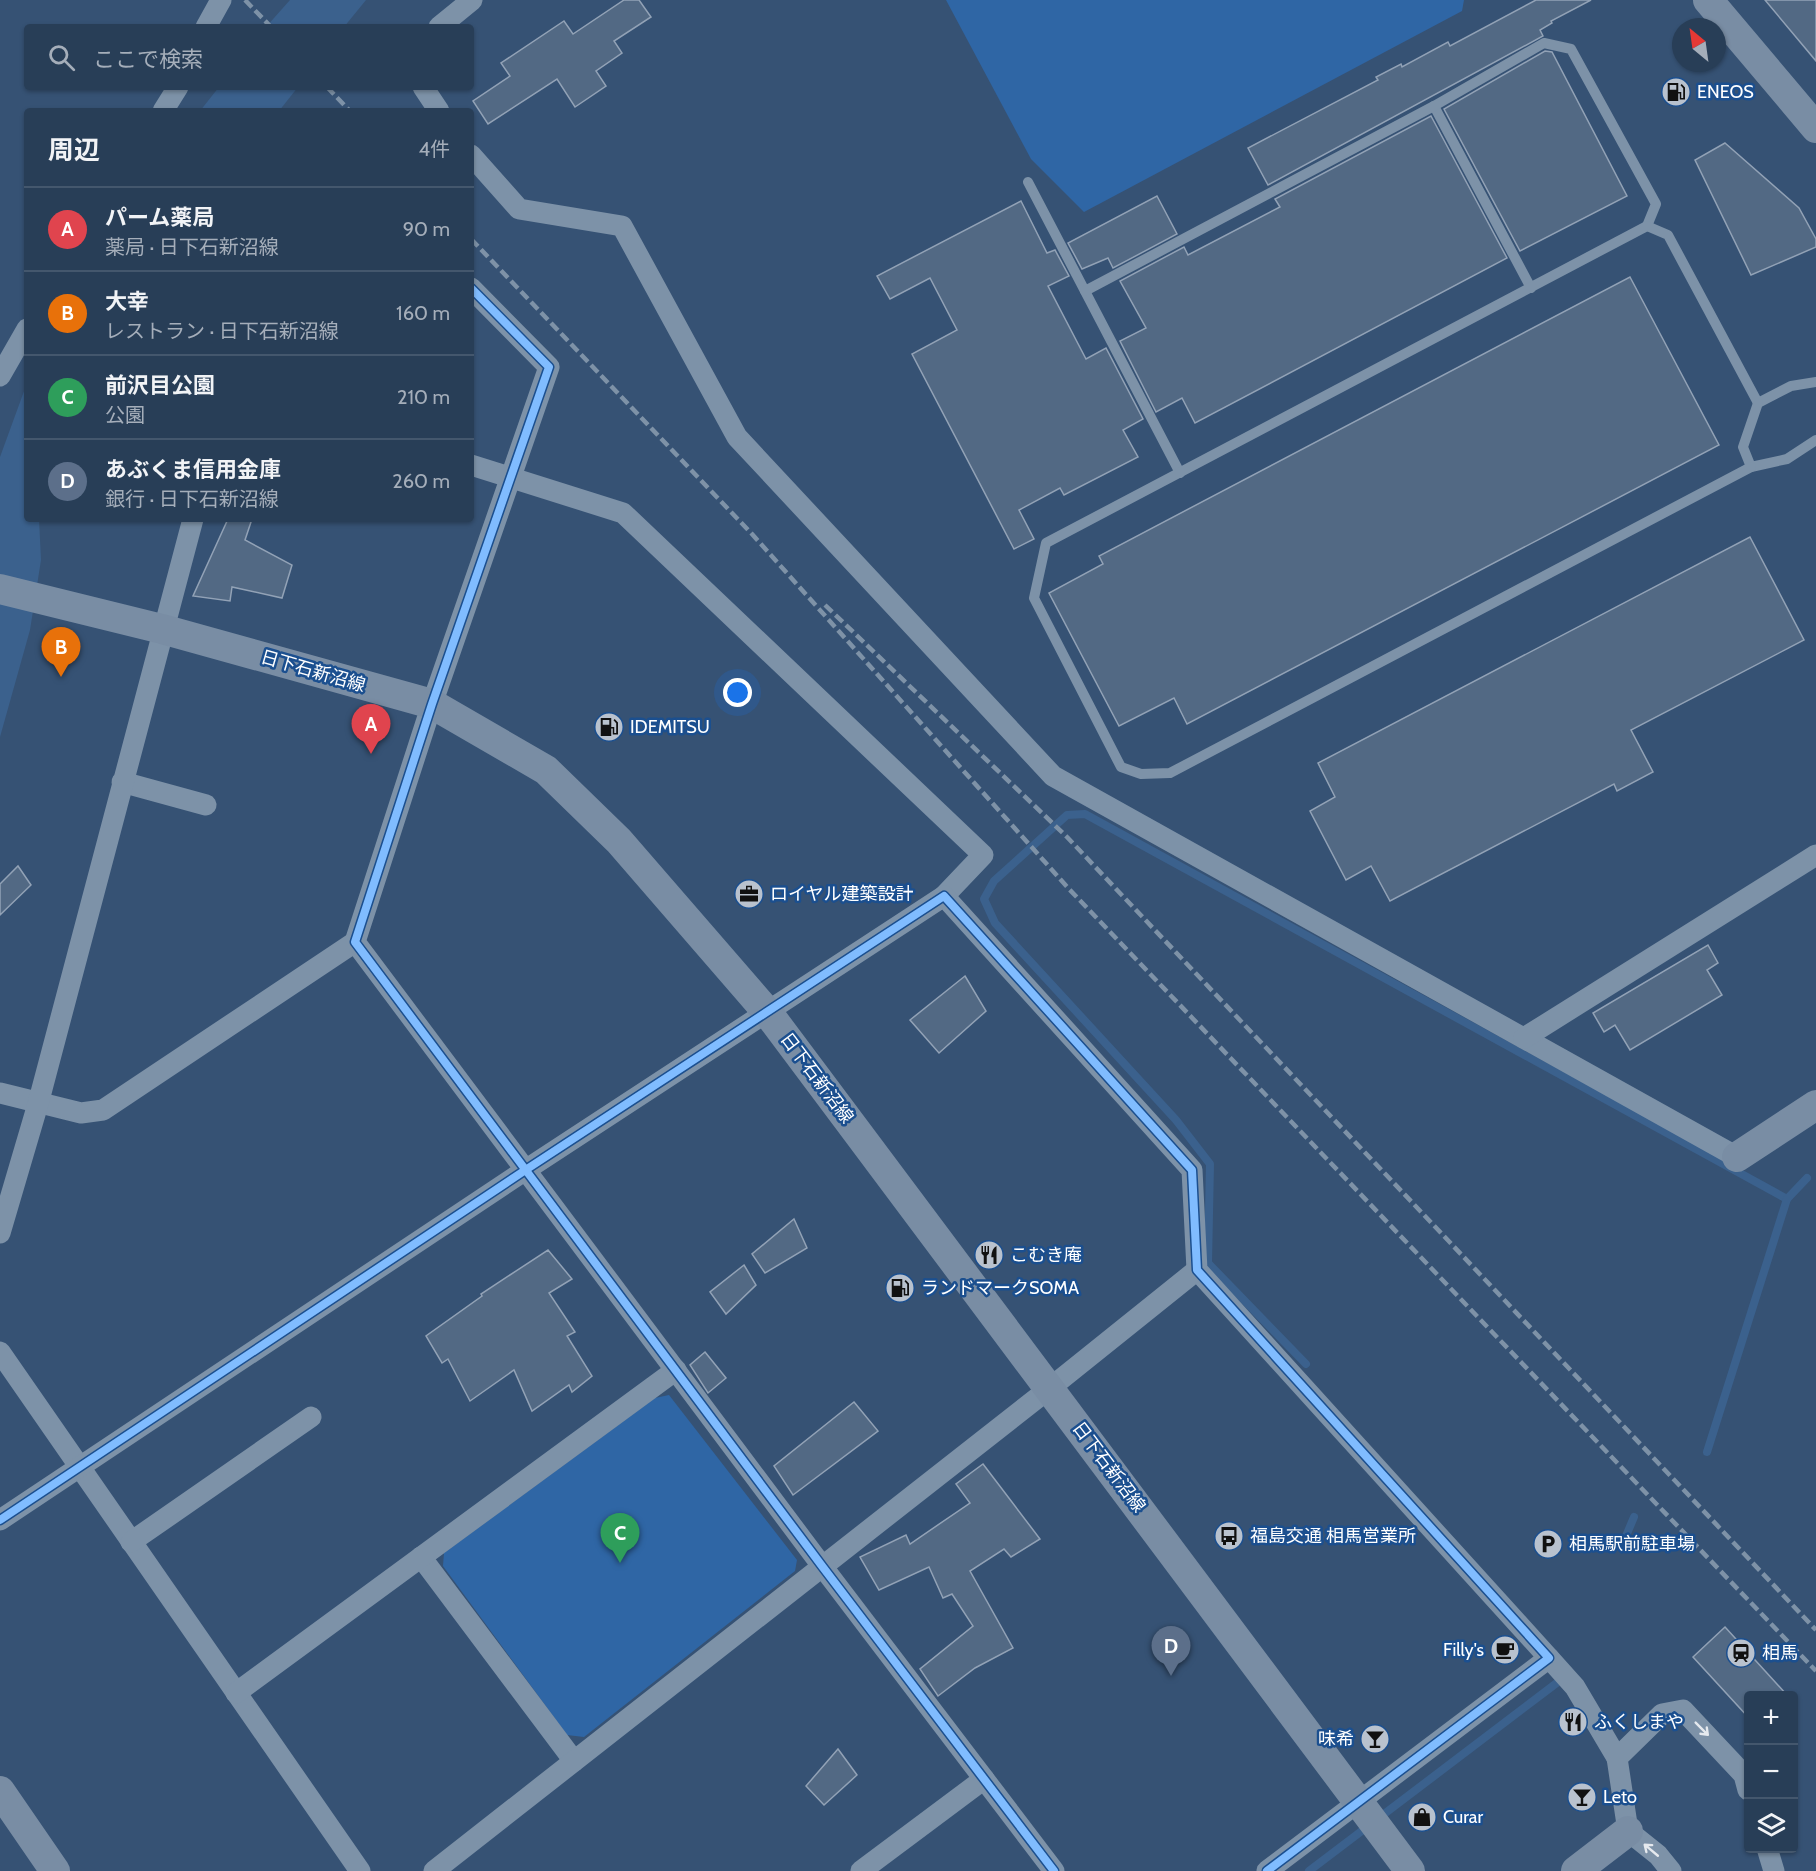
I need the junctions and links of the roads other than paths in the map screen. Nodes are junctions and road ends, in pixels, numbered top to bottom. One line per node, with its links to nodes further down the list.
1 (220, 0): 4 (street)
2 (472, 0): 5 (street)
3 (1708, 0): 11 (main road)
4 (208, 24)
5 (443, 24)
6 (176, 90): 9 (street)
7 (425, 90): 10 (street)
8 (1434, 106): 14 (lane); 15 (lane); 17 (lane)
9 (165, 108)
10 (437, 108)
11 (1816, 128)
12 (474, 159): 37 (street)
13 (1028, 182): 17 (lane)
14 (1647, 226): 15 (lane); 21 (lane)
15 (1531, 288): 25 (lane)
16 (474, 291): 26 (street)
17 (1084, 291): 25 (lane)
18 (24, 334): 19 (street)
19 (0, 376)
20 (1816, 382): 21 (lane)
21 (1758, 403): 24 (lane)
22 (1816, 440): 24 (lane)
23 (474, 466): 26 (street)
24 (1751, 467): 25 (lane)
25 (1180, 473)
26 (512, 476): 30 (street); 34 (street)
27 (192, 522): 29 (street)
28 (0, 589): 29 (main road, 日下石新沼線)
29 (162, 629): 30 (main road, 日下石新沼線); 31 (street)
30 (432, 704): 35 (street); 36 (main road, 日下石新沼線)
31 (122, 782): 32 (street); 39 (street)
32 (206, 805)
33 (1816, 855): 37 (street)
34 (944, 897): 36 (street); 44 (street)
35 (355, 942): 39 (street); 42 (street)
36 (768, 1013): 42 (street); 47 (main road, 日下石新沼線)
37 (1524, 1038): 41 (street)
38 (0, 1093): 39 (street)
39 (38, 1104): 43 (street)
40 (1816, 1105): 41 (main road)
41 (1737, 1157)
42 (527, 1169): 46 (street); 49 (street)
43 (0, 1233)
44 (1197, 1270): 47 (street); 54 (street)
45 (0, 1352): 49 (street)
46 (676, 1370): 52 (street); 53 (street)
47 (1050, 1388): 53 (street); 61 (main road, 日下石新沼線)
48 (311, 1417): 51 (street)
49 (80, 1468): 50 (street); 51 (street)
50 (0, 1520)
51 (131, 1542): 55 (street)
52 (422, 1557): 55 (street); 57 (street)
53 (822, 1566): 57 (street); 59 (street)
54 (1549, 1658): 56 (street); 61 (street)
55 (236, 1693): 65 (street)
56 (1617, 1758): 58 (street, one-way to 58); 62 (street)
57 (574, 1761): 66 (street)
58 (1744, 1775)
59 (984, 1779): 67 (street); 68 (street)
60 (0, 1791): 64 (main road)
61 (1370, 1816): 69 (street); 70 (main road, 日下石新沼線)
62 (1629, 1831): 71 (main road); 72 (street, one-way to 62)
63 (1769, 1853): 73 (street)
64 (55, 1871)
65 (360, 1871)
66 (434, 1871)
67 (861, 1871)
68 (1054, 1871)
69 (1267, 1871)
70 (1410, 1871)
71 (1576, 1871)
72 (1671, 1871)
73 (1774, 1871)

